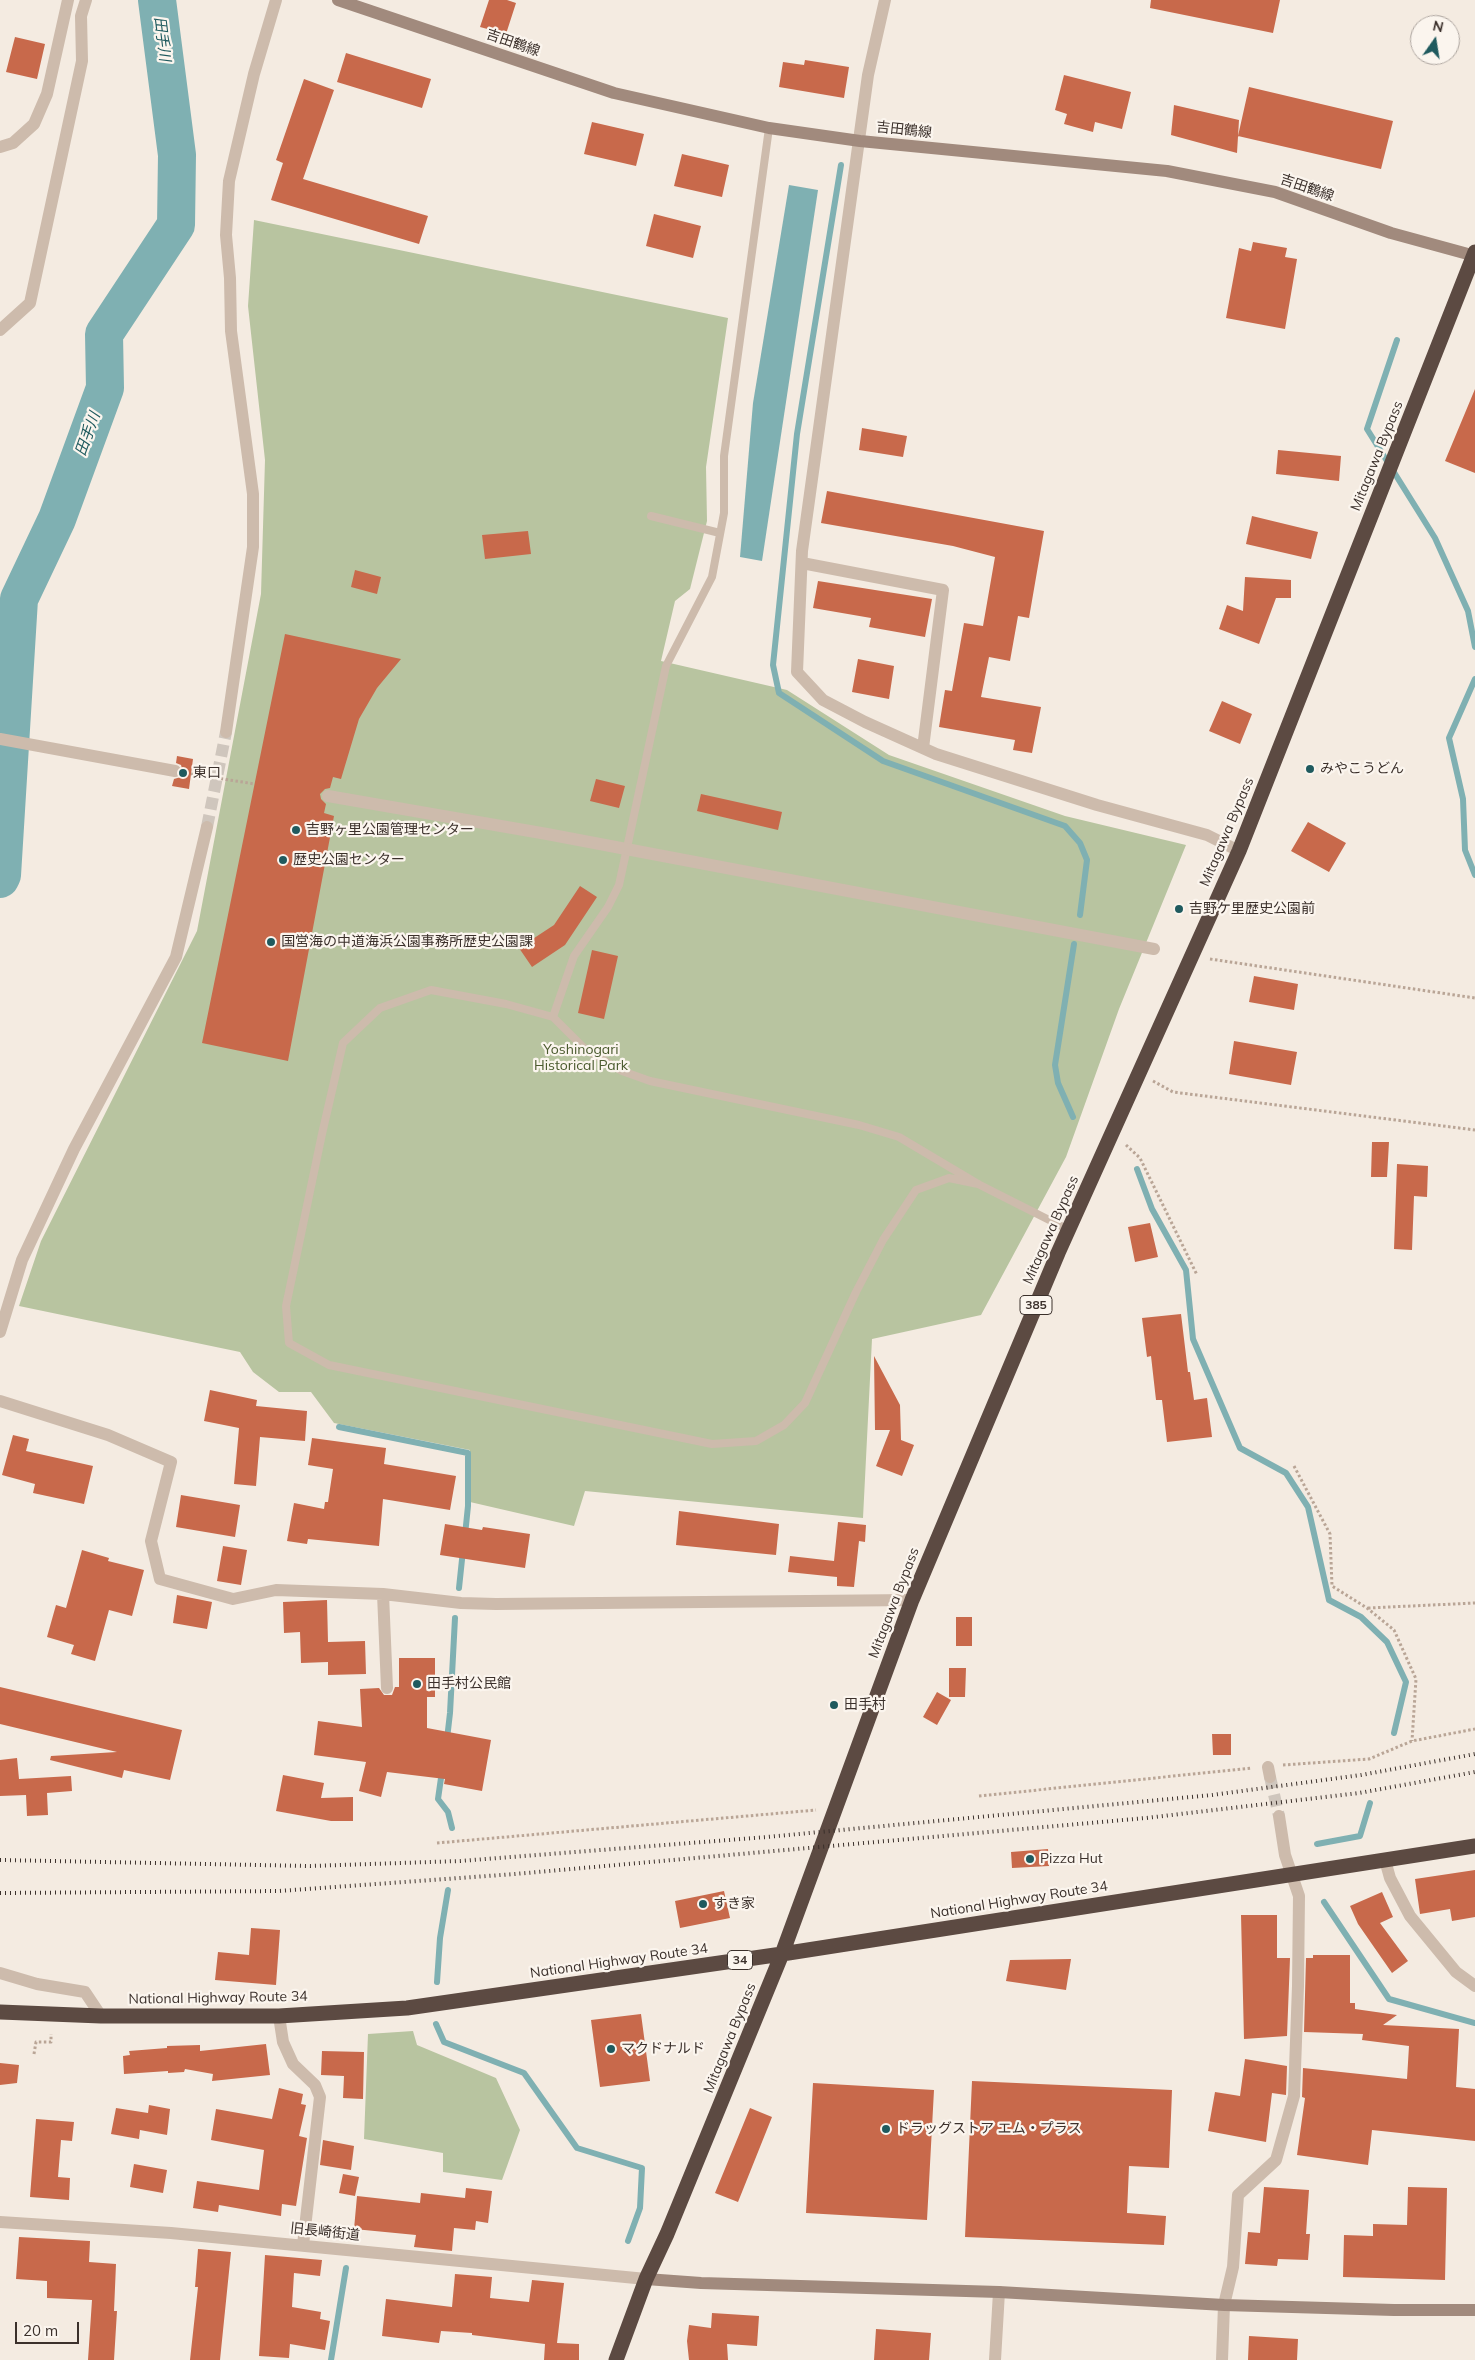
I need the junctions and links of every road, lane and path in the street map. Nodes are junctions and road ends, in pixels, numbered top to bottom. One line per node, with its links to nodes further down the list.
1 (68, 0): 8 (street)
2 (86, 0): 10 (street)
3 (276, 0): 14 (street)
4 (338, 0): 6 (main road, 吉田鶴線)
5 (884, 0): 7 (street)
6 (769, 128): 7 (main road, 吉田鶴線); 12 (lane)
7 (860, 141): 9 (main road, 吉田鶴線); 13 (street)
8 (0, 147)
9 (1474, 255): 23 (highway, Mitagawa Bypass / 385)
10 (0, 330)
11 (651, 516): 12 (lane)
12 (720, 533): 22 (lane)
13 (802, 563): 16 (street); 16 (street)
14 (226, 732)
15 (0, 739): 17 (street)
16 (923, 748): 23 (street)
17 (175, 771)
18 (191, 774): 19 (path)
19 (254, 784)
20 (328, 796): 22 (street)
21 (208, 828): 34 (street)
22 (626, 850): 24 (street); 27 (lane)
23 (1239, 851): 25 (highway, Mitagawa Bypass / 385)
24 (1154, 949)
25 (1192, 956): 26 (path); 28 (highway, Mitagawa Bypass / 385)
26 (1475, 998)
27 (553, 1017): 31 (lane); 31 (lane)
28 (1139, 1074): 29 (path); 30 (highway, Mitagawa Bypass / 385)
29 (1475, 1130)
30 (1112, 1132): 32 (highway, Mitagawa Bypass / 385); 33 (path)
31 (978, 1184): 32 (lane)
32 (1069, 1230): 38 (highway, Mitagawa Bypass / 385)
33 (1197, 1275)
34 (0, 1332)
35 (0, 1401): 37 (street)
36 (1294, 1466): 40 (path)
37 (383, 1594): 38 (street); 41 (street)
38 (912, 1600): 45 (highway, Mitagawa Bypass / 385)
39 (1475, 1603): 40 (path)
40 (1367, 1608): 43 (path)
41 (387, 1688)
42 (1475, 1728): 43 (path)
43 (1412, 1741): 44 (path)
44 (979, 1796)
45 (834, 1811): 47 (path); 51 (highway, Mitagawa Bypass / 385)
46 (1279, 1816): 50 (street)
47 (437, 1843)
48 (1475, 1846): 49 (highway, National Highway Route 34 / 34)
49 (1385, 1860): 50 (highway, National Highway Route 34 / 34); 53 (street)
50 (1292, 1874): 51 (highway, National Highway Route 34 / 34); 63 (street)
51 (782, 1954): 56 (highway, National Highway Route 34 / 34); 61 (highway, Mitagawa Bypass / 385)
52 (0, 1973): 55 (street)
53 (1475, 1986)
54 (0, 2012): 55 (highway, National Highway Route 34 / 34)
55 (101, 2016): 56 (highway, National Highway Route 34 / 34)
56 (279, 2016): 60 (street)
57 (51, 2034): 58 (path)
58 (34, 2054)
59 (0, 2222): 60 (street, 旧長崎街道)
60 (303, 2244): 61 (street, 旧長崎街道)
61 (646, 2279): 62 (main road); 65 (highway, Mitagawa Bypass / 385)
62 (999, 2292): 63 (main road); 66 (street)
63 (1224, 2305): 64 (main road); 67 (street)
64 (1475, 2310)
65 (616, 2360)
66 (995, 2360)
67 (1222, 2360)

